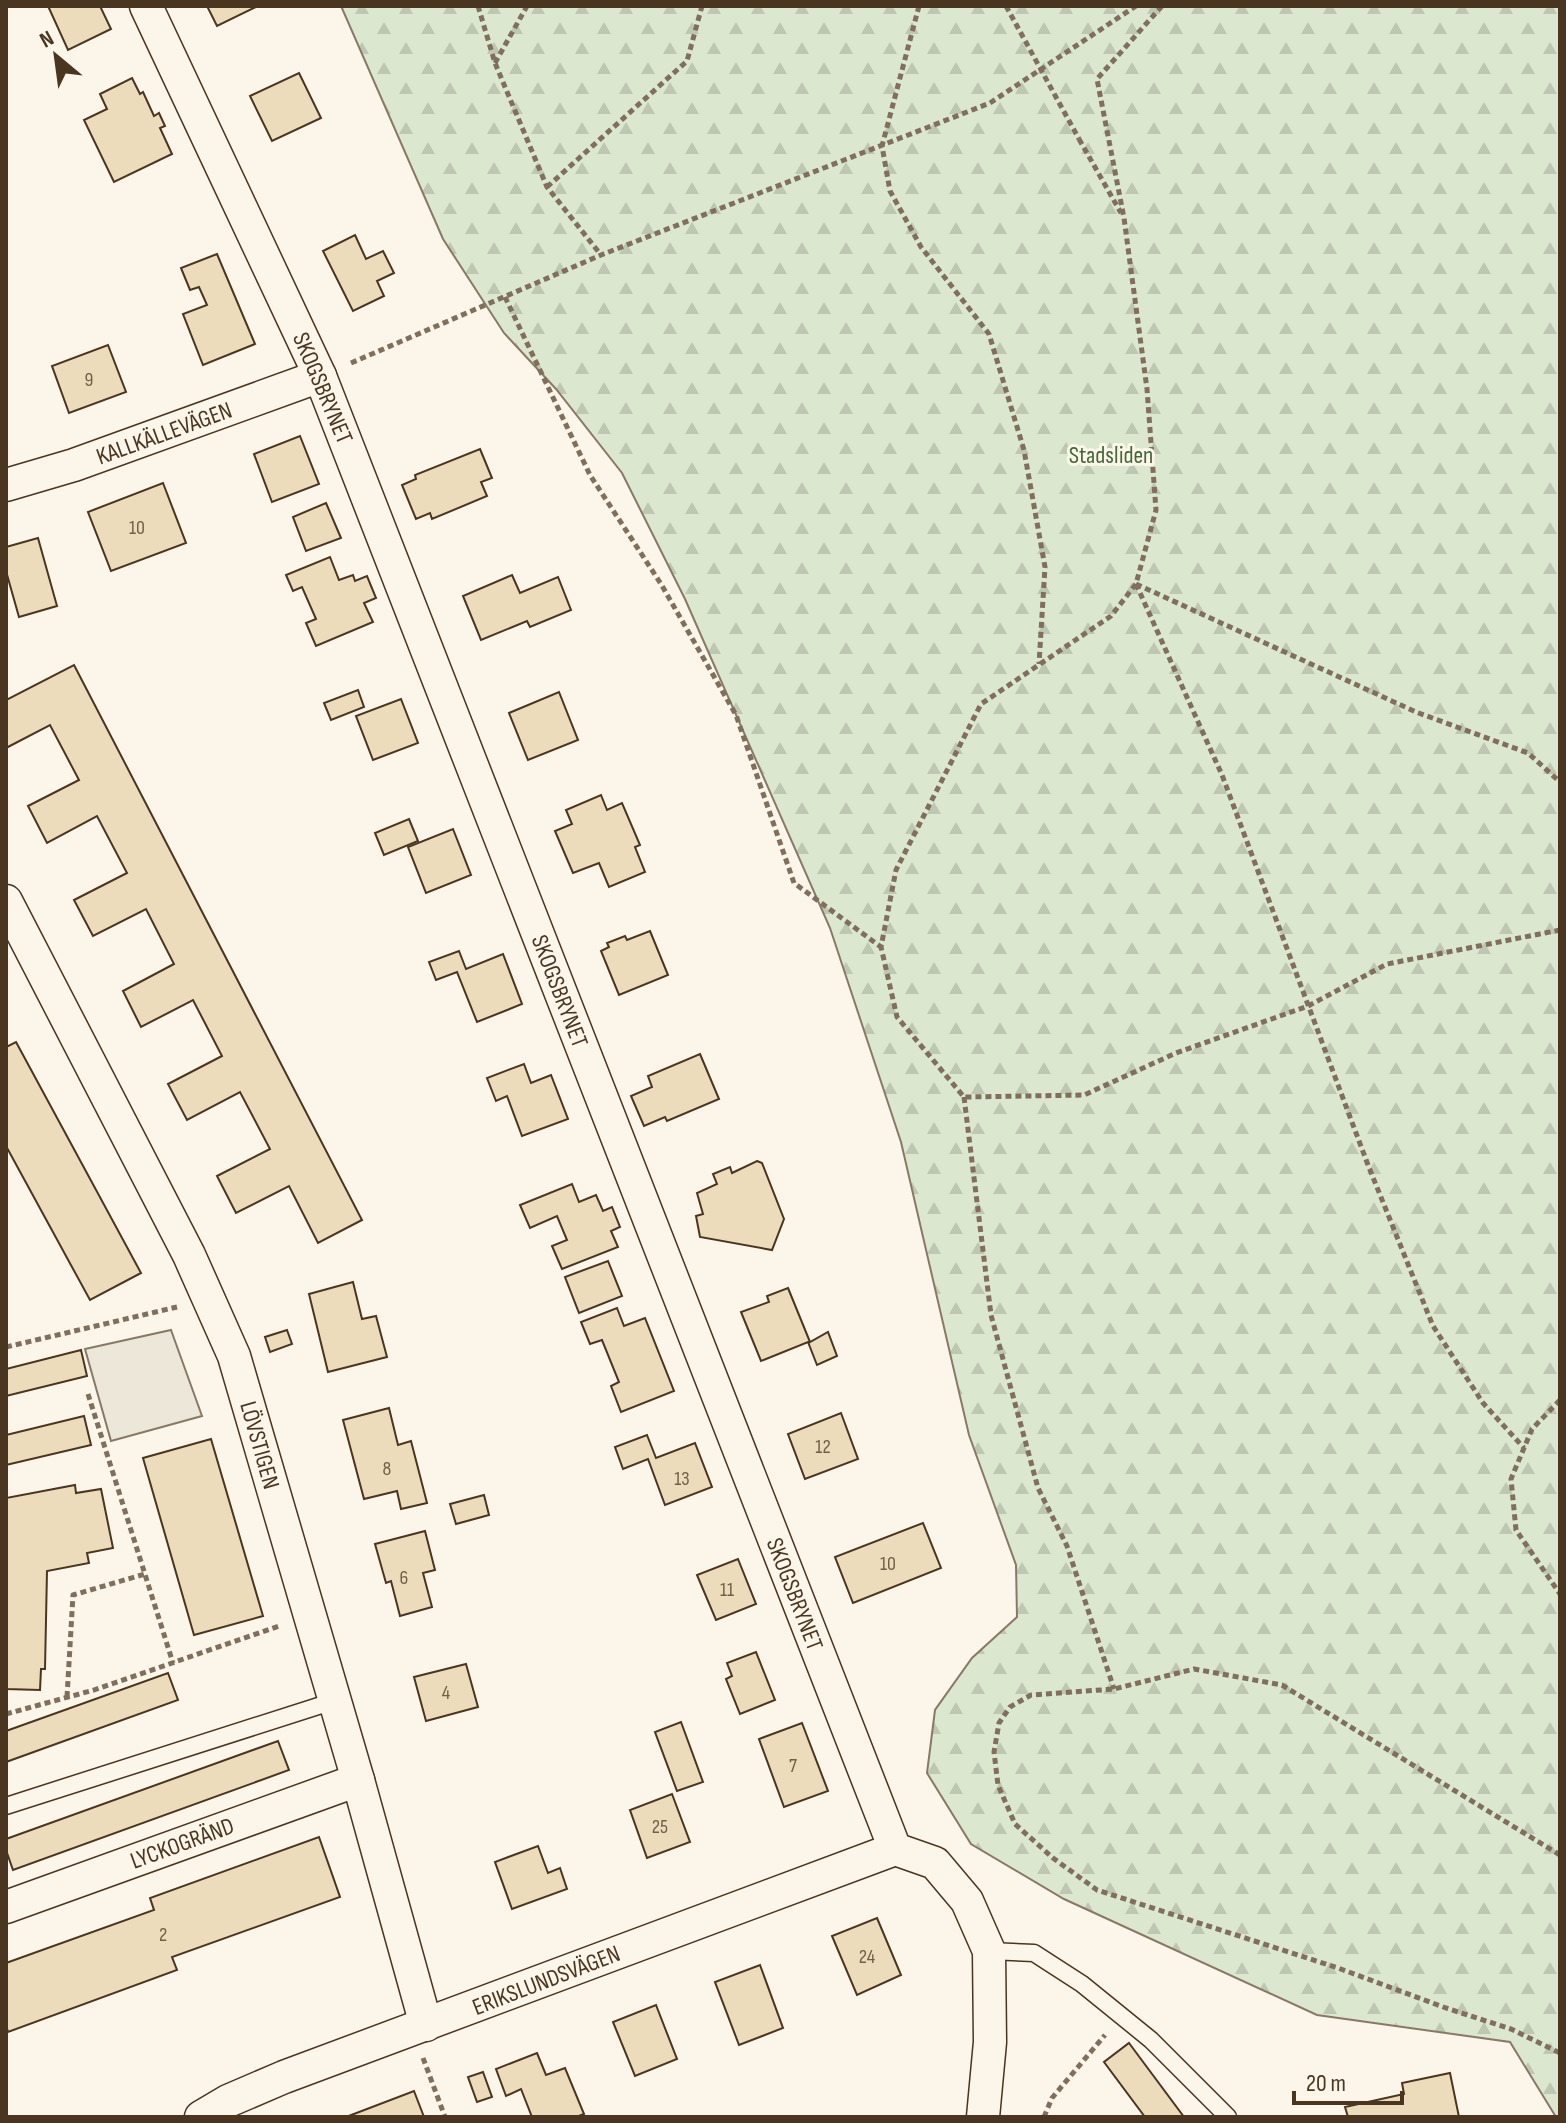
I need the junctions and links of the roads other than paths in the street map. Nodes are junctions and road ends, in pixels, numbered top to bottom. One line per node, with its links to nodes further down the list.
1 (146, 6): 2 (street, SKOGSBRYNET)
2 (320, 376): 3 (street, KALLKÄLLEVÄGEN); 8 (street, SKOGSBRYNET)
3 (6, 485)
4 (6, 901): 5 (street, LÖVSTIGEN)
5 (334, 1701): 6 (street, LÖVSTIGEN); 7 (lane)
6 (358, 1780): 9 (street, LYCKOGRÄND); 11 (street, LÖVSTIGEN)
7 (6, 1806)
8 (895, 1849): 10 (street); 11 (street, ERIKSLUNDSVÄGEN)
9 (6, 1907)
10 (989, 1951): 13 (street); 14 (lane)
11 (426, 2025): 12 (street, ERIKSLUNDSVÄGEN)
12 (201, 2117)
13 (983, 2117)
14 (1228, 2117)

